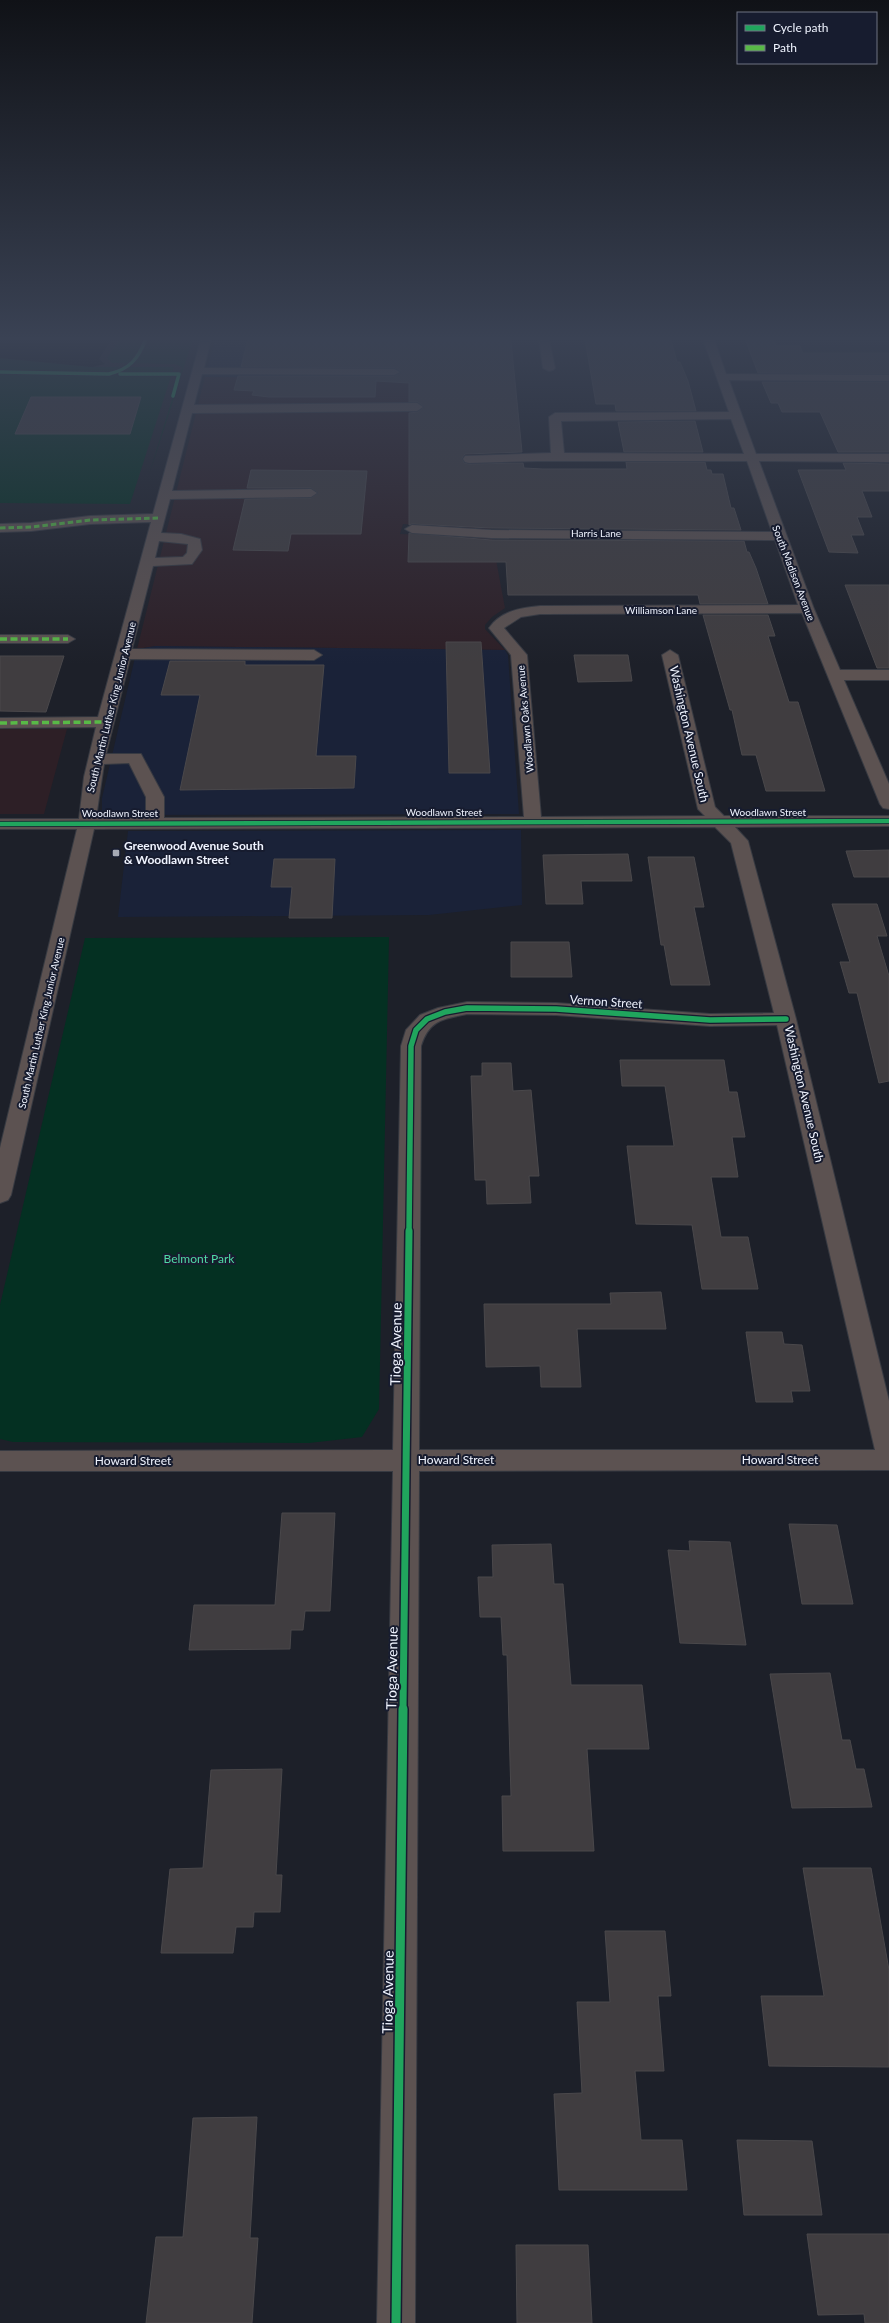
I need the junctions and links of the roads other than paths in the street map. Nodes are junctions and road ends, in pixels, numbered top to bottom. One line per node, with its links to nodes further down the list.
1 (176, 447): 9 (street, South Martin Luther King Junior Avenue)
2 (557, 447): 4 (street)
3 (748, 447): 5 (street, South Madison Avenue)
4 (558, 457): 5 (street); 7 (street)
5 (751, 458): 6 (street); 13 (street, South Madison Avenue)
6 (889, 458)
7 (469, 459)
8 (311, 493): 9 (street)
9 (163, 496): 10 (street, South Martin Luther King Junior Avenue)
10 (158, 518): 11 (street); 14 (street, South Martin Luther King Junior Avenue)
11 (0, 528)
12 (412, 530): 13 (street, Harris Lane)
13 (781, 536): 16 (street, South Madison Avenue)
14 (153, 537): 15 (street, South Martin Luther King Junior Avenue); 15 (street)
15 (147, 562): 20 (street, South Martin Luther King Junior Avenue)
16 (807, 609): 17 (street, Williamson Lane); 23 (street, South Madison Avenue)
17 (516, 613): 30 (street, Woodlawn Oaks Avenue)
18 (68, 638): 19 (street)
19 (0, 639)
20 (124, 654): 21 (street); 25 (street, South Martin Luther King Junior Avenue)
21 (314, 655)
22 (670, 655): 31 (street, Washington Avenue South)
23 (836, 675): 24 (street); 28 (street, South Madison Avenue)
24 (889, 675)
25 (106, 722): 26 (street); 27 (street, South Martin Luther King Junior Avenue)
26 (0, 723)
27 (98, 759): 32 (street, South Martin Luther King Junior Avenue); 33 (street)
28 (889, 804)
29 (889, 821): 31 (street, Woodlawn Street)
30 (533, 822): 31 (street, Woodlawn Street); 33 (street, Woodlawn Street)
31 (719, 822): 36 (street, Washington Avenue South)
32 (87, 823): 33 (street, Woodlawn Street); 34 (street, Woodlawn Street); 37 (street, South Martin Luther King Junior Avenue)
33 (155, 823)
34 (0, 824)
35 (427, 1019): 36 (street, Vernon Street); 39 (street, Tioga Avenue)
36 (786, 1019): 38 (street, Washington Avenue South)
37 (0, 1195)
38 (889, 1454)
39 (406, 1460): 40 (street, Howard Street); 41 (street, Howard Street); 42 (street, Tioga Avenue)
40 (889, 1460)
41 (0, 1461)
42 (396, 2323)

